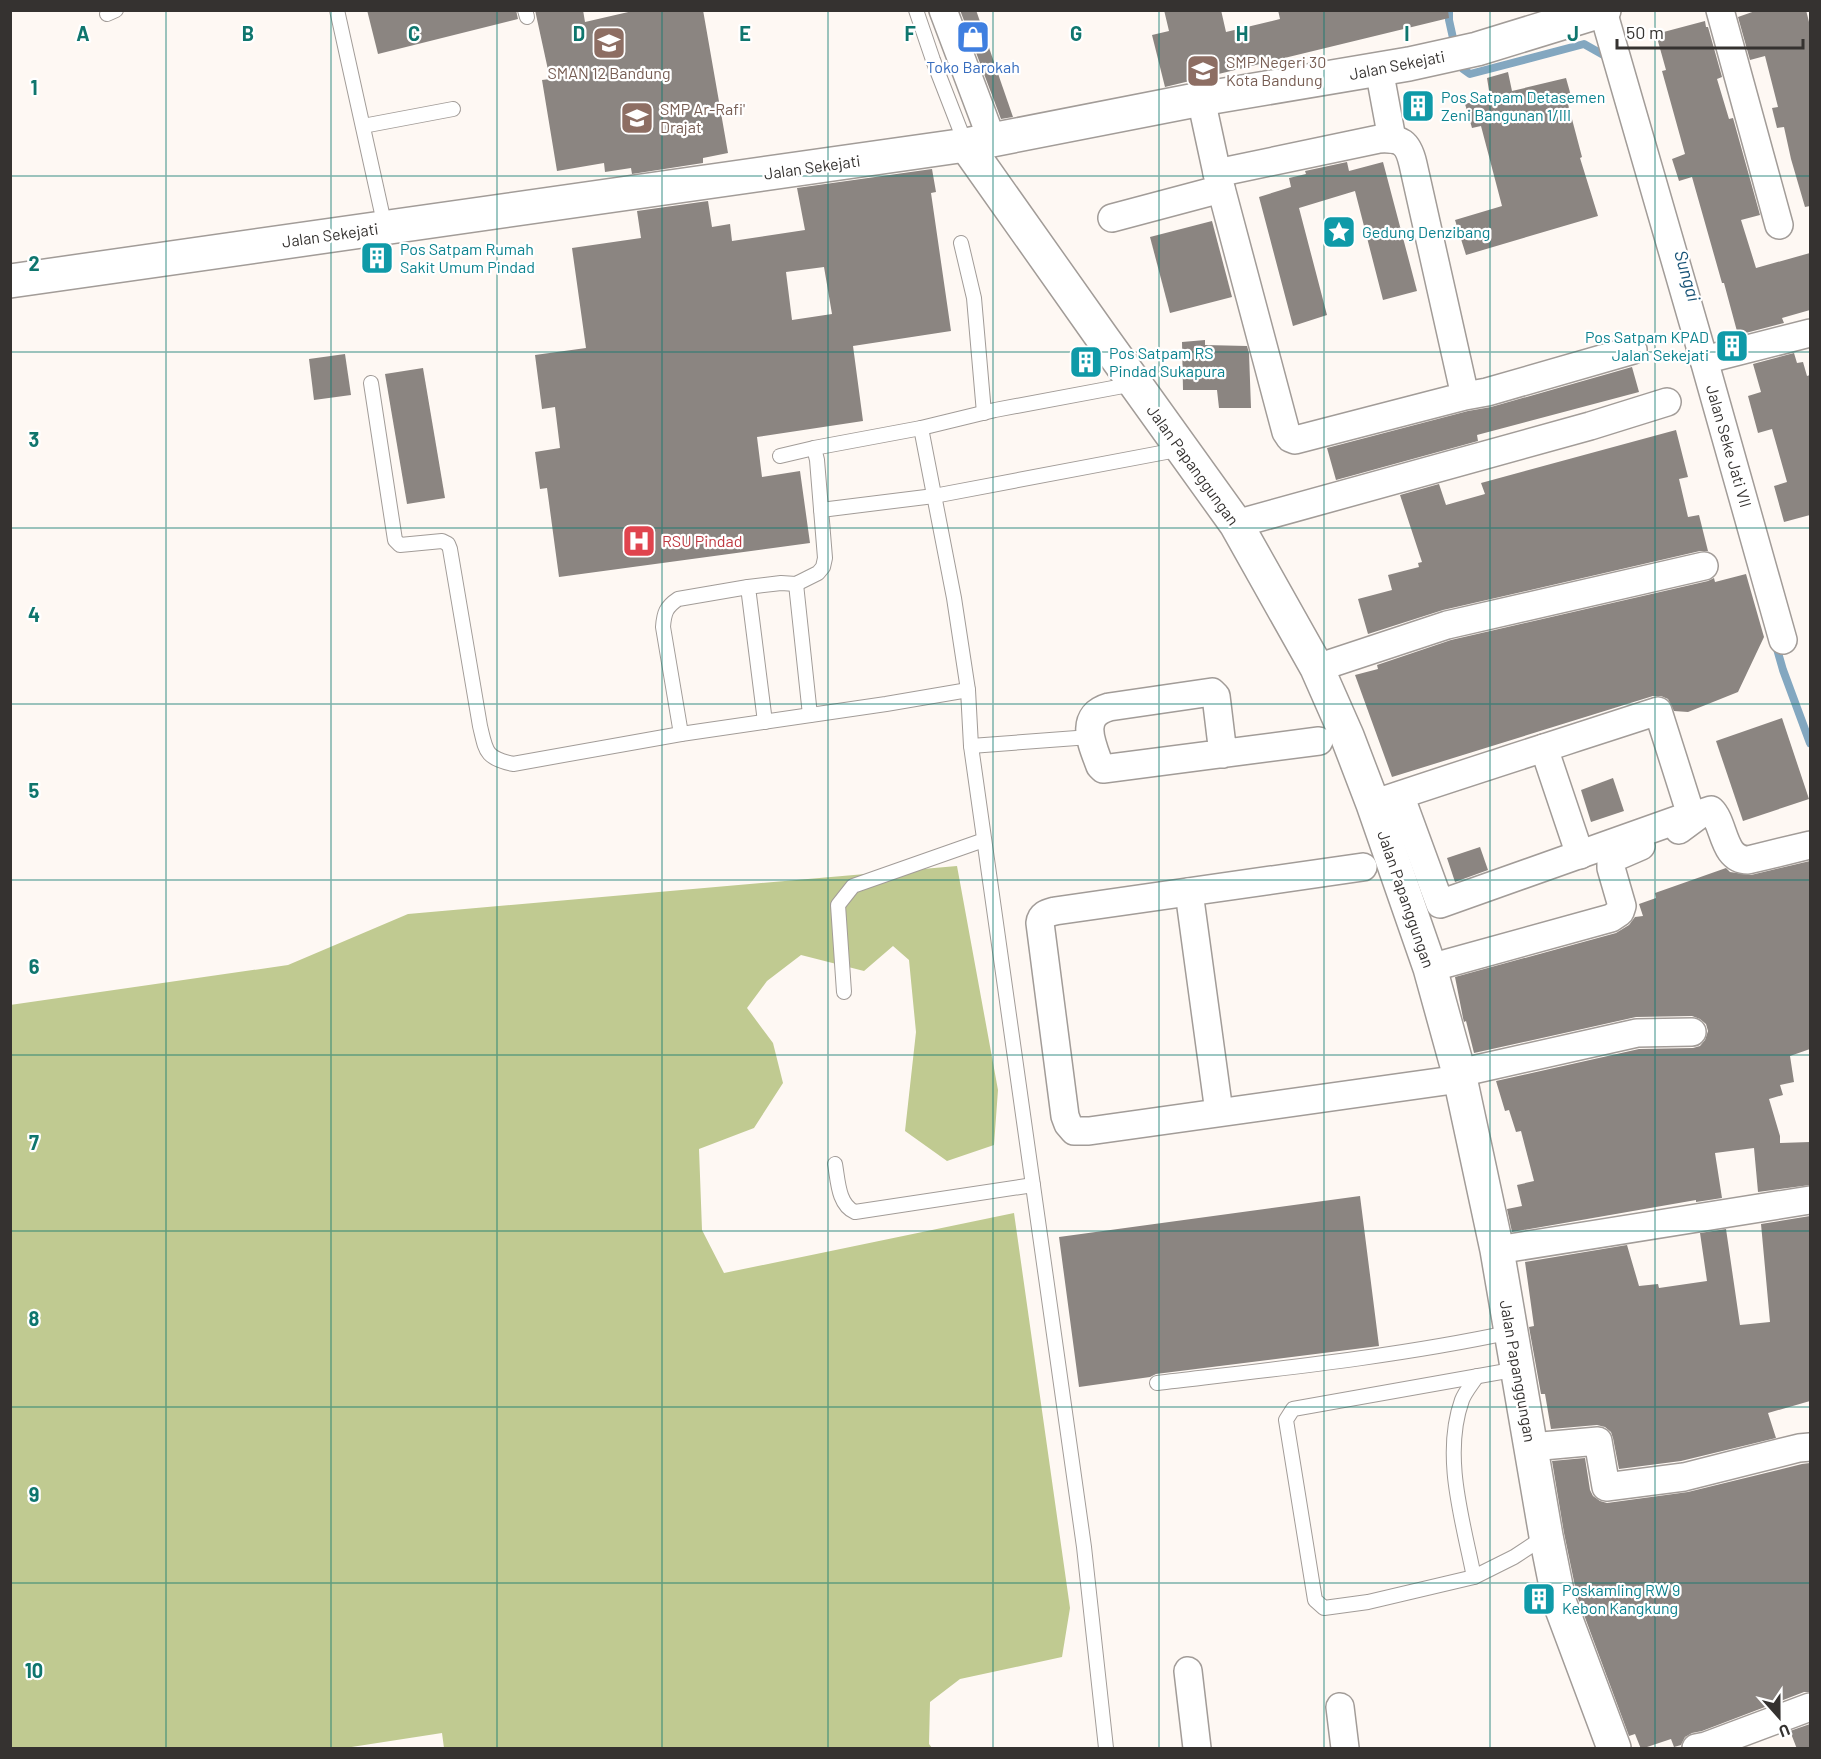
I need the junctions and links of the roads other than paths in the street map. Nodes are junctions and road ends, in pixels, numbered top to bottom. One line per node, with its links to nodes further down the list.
1 (337, 10): 9 (lane)
2 (916, 10): 11 (lane)
3 (943, 10): 11 (street)
4 (1720, 10): 14 (street)
5 (1604, 11): 6 (street, Jalan Sekejati); 20 (street, Jalan Seke Jati VII)
6 (1379, 69): 7 (street, Jalan Sekejati); 10 (street)
7 (1201, 99): 11 (street, Jalan Sekejati); 12 (street)
8 (453, 109): 9 (lane)
9 (363, 126): 15 (lane)
10 (1392, 139): 12 (street); 23 (street)
11 (979, 143): 15 (street, Jalan Sekejati); 22 (street, Jalan Papanggungan)
12 (1219, 181): 13 (street); 23 (street)
13 (1112, 218)
14 (1779, 225)
15 (385, 227): 17 (street, Jalan Sekejati)
16 (961, 243): 25 (lane)
17 (10, 281)
18 (1810, 333): 20 (street)
19 (1633, 350): 23 (street)
20 (1704, 360): 36 (street, Jalan Seke Jati VII)
21 (371, 383): 41 (lane)
22 (1135, 384): 25 (lane); 28 (street, Jalan Papanggungan)
23 (1465, 396)
24 (1667, 402): 32 (street)
25 (984, 413): 26 (lane)
26 (921, 428): 27 (lane); 30 (lane)
27 (814, 448): 29 (lane); 31 (lane)
28 (1182, 449): 30 (lane); 32 (street, Jalan Papanggungan)
29 (780, 456)
30 (934, 496): 31 (lane); 38 (lane)
31 (821, 510): 34 (lane)
32 (1236, 524): 37 (street, Jalan Papanggungan)
33 (1704, 566): 37 (street)
34 (796, 584): 35 (lane); 39 (lane)
35 (748, 587): 40 (lane); 41 (lane)
36 (1782, 640)
37 (1317, 668): 47 (street, Jalan Papanggungan)
38 (968, 690): 39 (lane); 44 (lane)
39 (810, 715): 40 (lane)
40 (765, 722): 41 (lane)
41 (681, 734)
42 (1089, 736): 44 (lane); 46 (street); 46 (street)
43 (1320, 741): 46 (street)
44 (971, 746): 48 (lane)
45 (1544, 748): 47 (street); 50 (street); 50 (street)
46 (1223, 754)
47 (1387, 799): 50 (street); 53 (street, Jalan Papanggungan)
48 (984, 840): 54 (lane); 59 (lane)
49 (1810, 845): 53 (street)
50 (1580, 855)
51 (1363, 867): 52 (street)
52 (1189, 891): 57 (street); 57 (street)
53 (1430, 968): 56 (street, Jalan Papanggungan)
54 (844, 992)
55 (1692, 1032): 56 (street)
56 (1460, 1076): 57 (street); 61 (street, Jalan Papanggungan)
57 (1219, 1112)
58 (835, 1164): 59 (lane)
59 (1033, 1185): 73 (lane)
60 (1810, 1200): 61 (street)
61 (1497, 1250): 62 (street, Jalan Papanggungan)
62 (1512, 1332): 63 (street, Jalan Papanggungan); 65 (lane)
63 (1518, 1369): 64 (lane); 66 (street, Jalan Papanggungan)
64 (1477, 1376): 69 (lane); 69 (lane)
65 (1157, 1383)
66 (1531, 1447): 67 (street); 68 (street, Jalan Papanggungan)
67 (1810, 1448)
68 (1546, 1536): 69 (lane); 76 (street, Jalan Papanggungan)
69 (1474, 1577)
70 (1188, 1671): 74 (street)
71 (1340, 1707): 75 (street)
72 (1810, 1707): 77 (street)
73 (1106, 1749)
74 (1197, 1749)
75 (1345, 1749)
76 (1614, 1749)
77 (1696, 1749)

